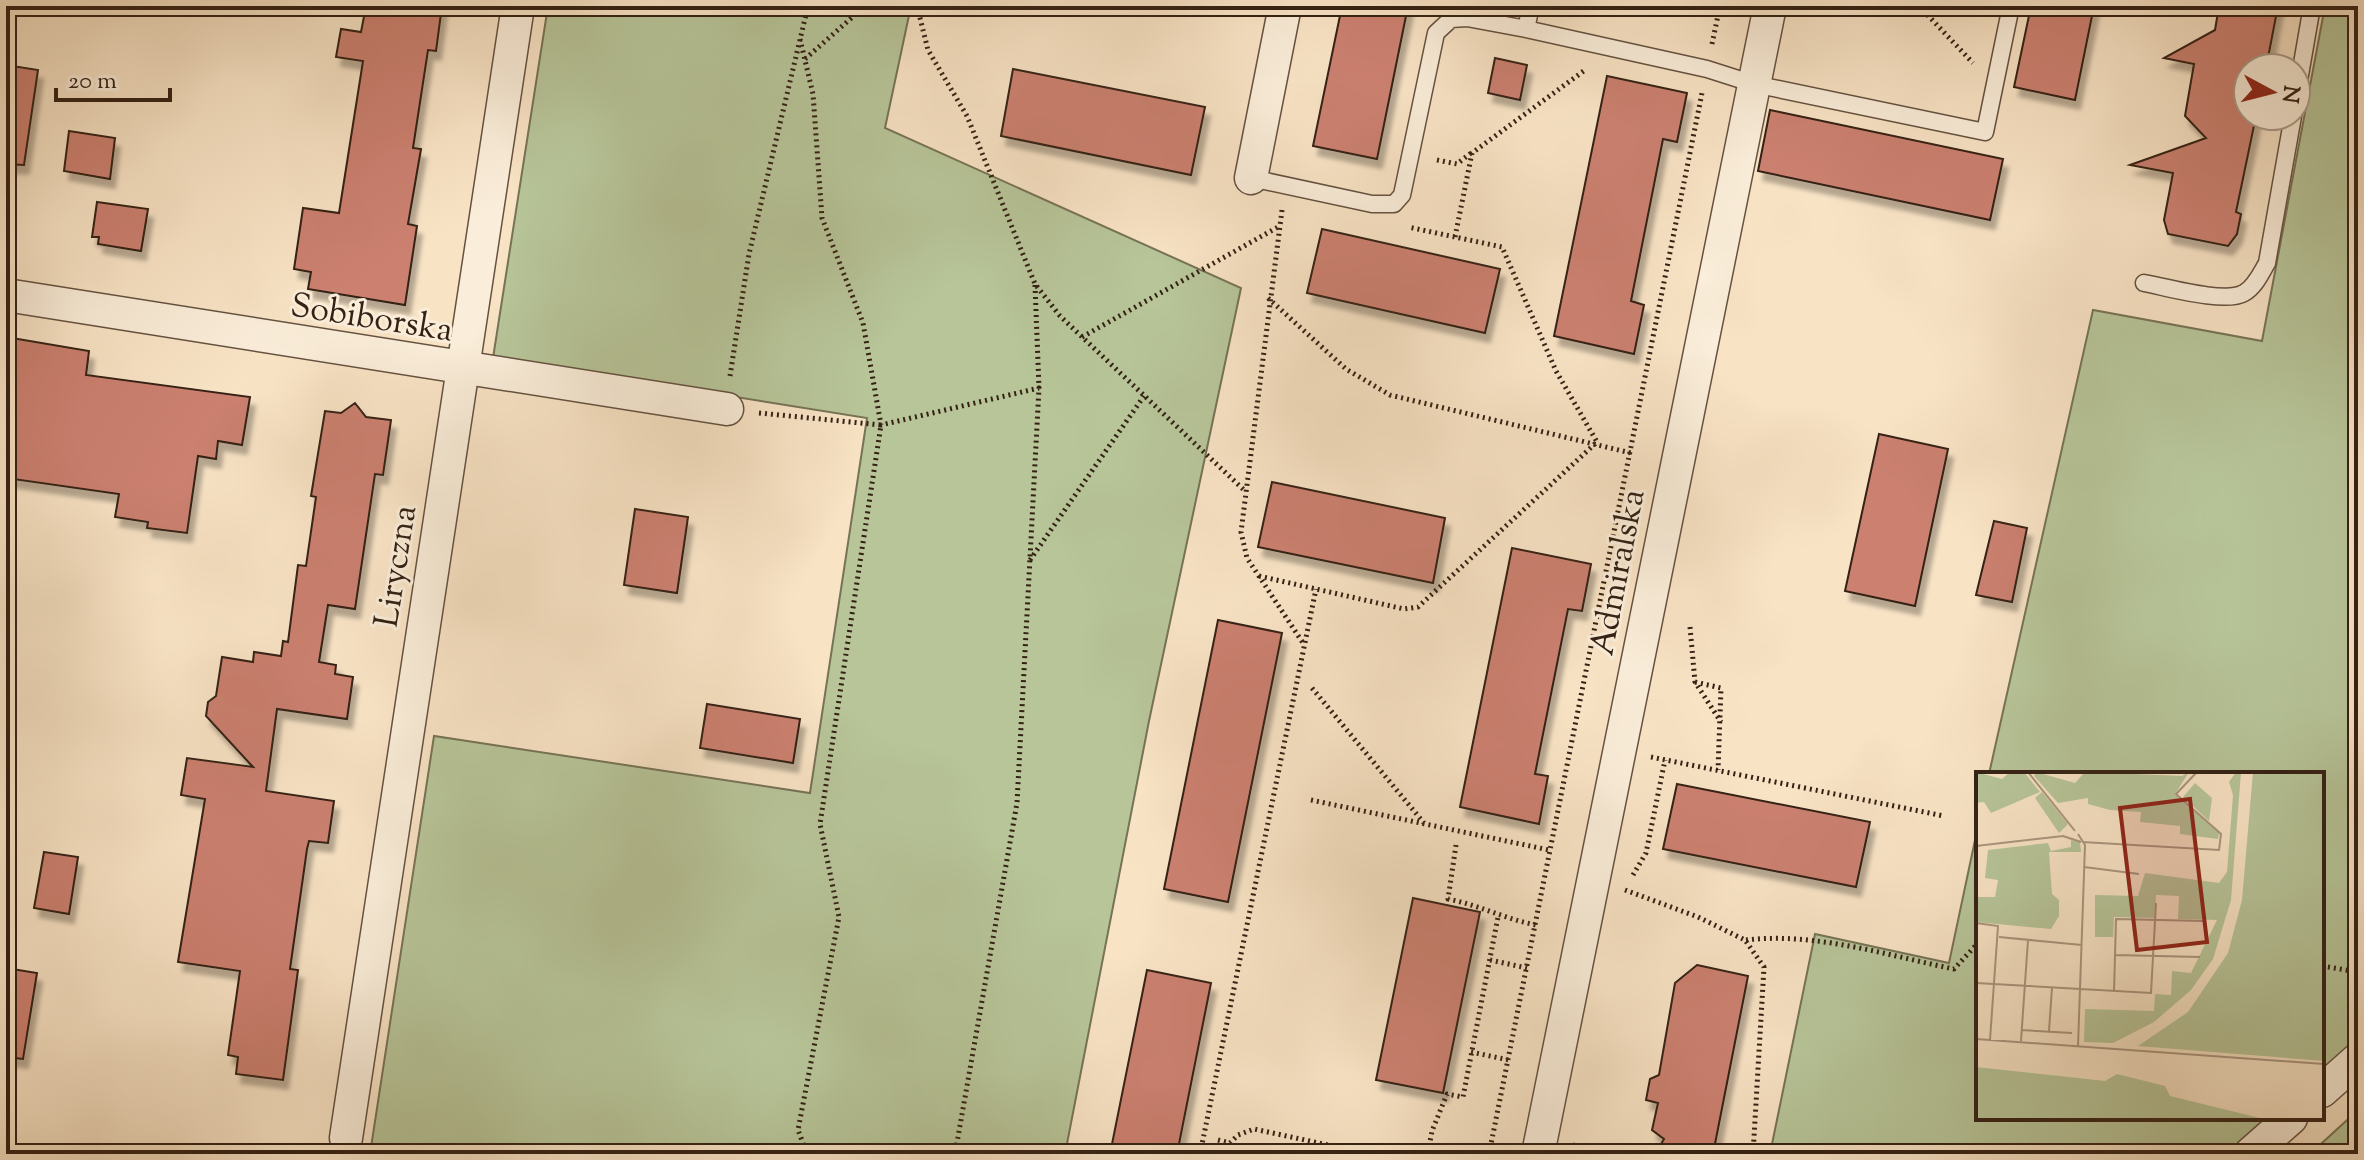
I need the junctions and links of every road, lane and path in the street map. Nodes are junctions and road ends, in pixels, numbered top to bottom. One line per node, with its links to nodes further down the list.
1 (518, 6): 31 (street, Liryczna)
2 (808, 6): 13 (path)
3 (865, 6): 15 (path)
4 (917, 6): 27 (path)
5 (1285, 6): 23 (street)
6 (1531, 6): 12 (lane)
7 (1720, 6): 17 (path)
8 (1770, 6): 18 (street, Admiralska)
9 (1919, 6): 19 (path)
10 (2011, 6): 19 (lane)
11 (2312, 6): 14 (lane)
12 (1526, 29): 17 (lane); 22 (lane)
13 (800, 39): 15 (path); 34 (path)
14 (2304, 52)
15 (805, 59): 35 (path)
16 (1590, 67): 21 (path)
17 (1707, 69): 18 (lane); 37 (path)
18 (1754, 84): 19 (lane); 49 (street, Admiralska)
19 (1995, 86)
20 (2290, 132): 26 (lane)
21 (1472, 153): 22 (path); 25 (path)
22 (1411, 154): 23 (lane)
23 (1251, 178)
24 (1401, 225): 25 (path)
25 (1455, 237): 36 (path)
26 (2144, 283)
27 (1035, 284): 30 (path); 32 (path)
28 (6, 295): 31 (street, Sobiborska)
29 (1268, 298): 30 (path); 36 (path); 38 (path)
30 (1082, 337): 33 (path)
31 (462, 369): 34 (street, Sobiborska); 71 (street, Liryczna)
32 (1039, 388): 35 (path); 39 (path)
33 (1144, 396): 38 (path); 39 (path)
34 (727, 409): 35 (path)
35 (881, 425): 75 (path)
36 (1597, 442): 37 (path); 41 (path)
37 (1631, 453): 57 (path)
38 (1245, 491): 40 (path)
39 (1030, 561): 76 (path)
40 (1259, 576): 41 (path); 43 (path)
41 (1316, 589): 43 (path)
42 (1690, 627): 44 (path)
43 (1304, 644): 77 (path)
44 (1695, 682): 48 (path); 48 (path)
45 (2358, 686): 47 (path)
46 (1312, 688): 54 (path)
47 (2358, 701)
48 (1721, 723): 51 (path)
49 (1619, 750): 50 (path); 80 (street, Admiralska)
50 (1665, 760): 51 (path); 60 (path)
51 (1718, 770): 53 (path)
52 (1311, 800): 54 (path)
53 (1944, 816)
54 (1424, 823): 57 (path)
55 (1456, 845): 58 (path)
56 (1560, 846): 57 (path)
57 (1549, 847): 59 (path)
58 (1498, 917): 59 (path); 62 (path)
59 (1536, 925): 64 (path)
60 (1745, 940): 61 (path); 82 (path)
61 (1976, 945)
62 (1490, 960): 64 (path); 66 (path)
63 (2324, 966): 65 (path)
64 (1527, 968): 68 (path)
65 (2358, 972)
66 (1471, 1052): 68 (path); 74 (path)
67 (2358, 1059): 69 (street)
68 (1509, 1060): 79 (path)
69 (2324, 1089)
70 (2289, 1120): 83 (street)
71 (346, 1138)
72 (1218, 1140): 78 (path)
73 (1583, 1147): 81 (path)
74 (1428, 1152)
75 (807, 1154)
76 (955, 1154)
77 (1200, 1154)
78 (1370, 1154)
79 (1489, 1154)
80 (1538, 1154)
81 (1589, 1154)
82 (1753, 1154)
83 (2250, 1154)

